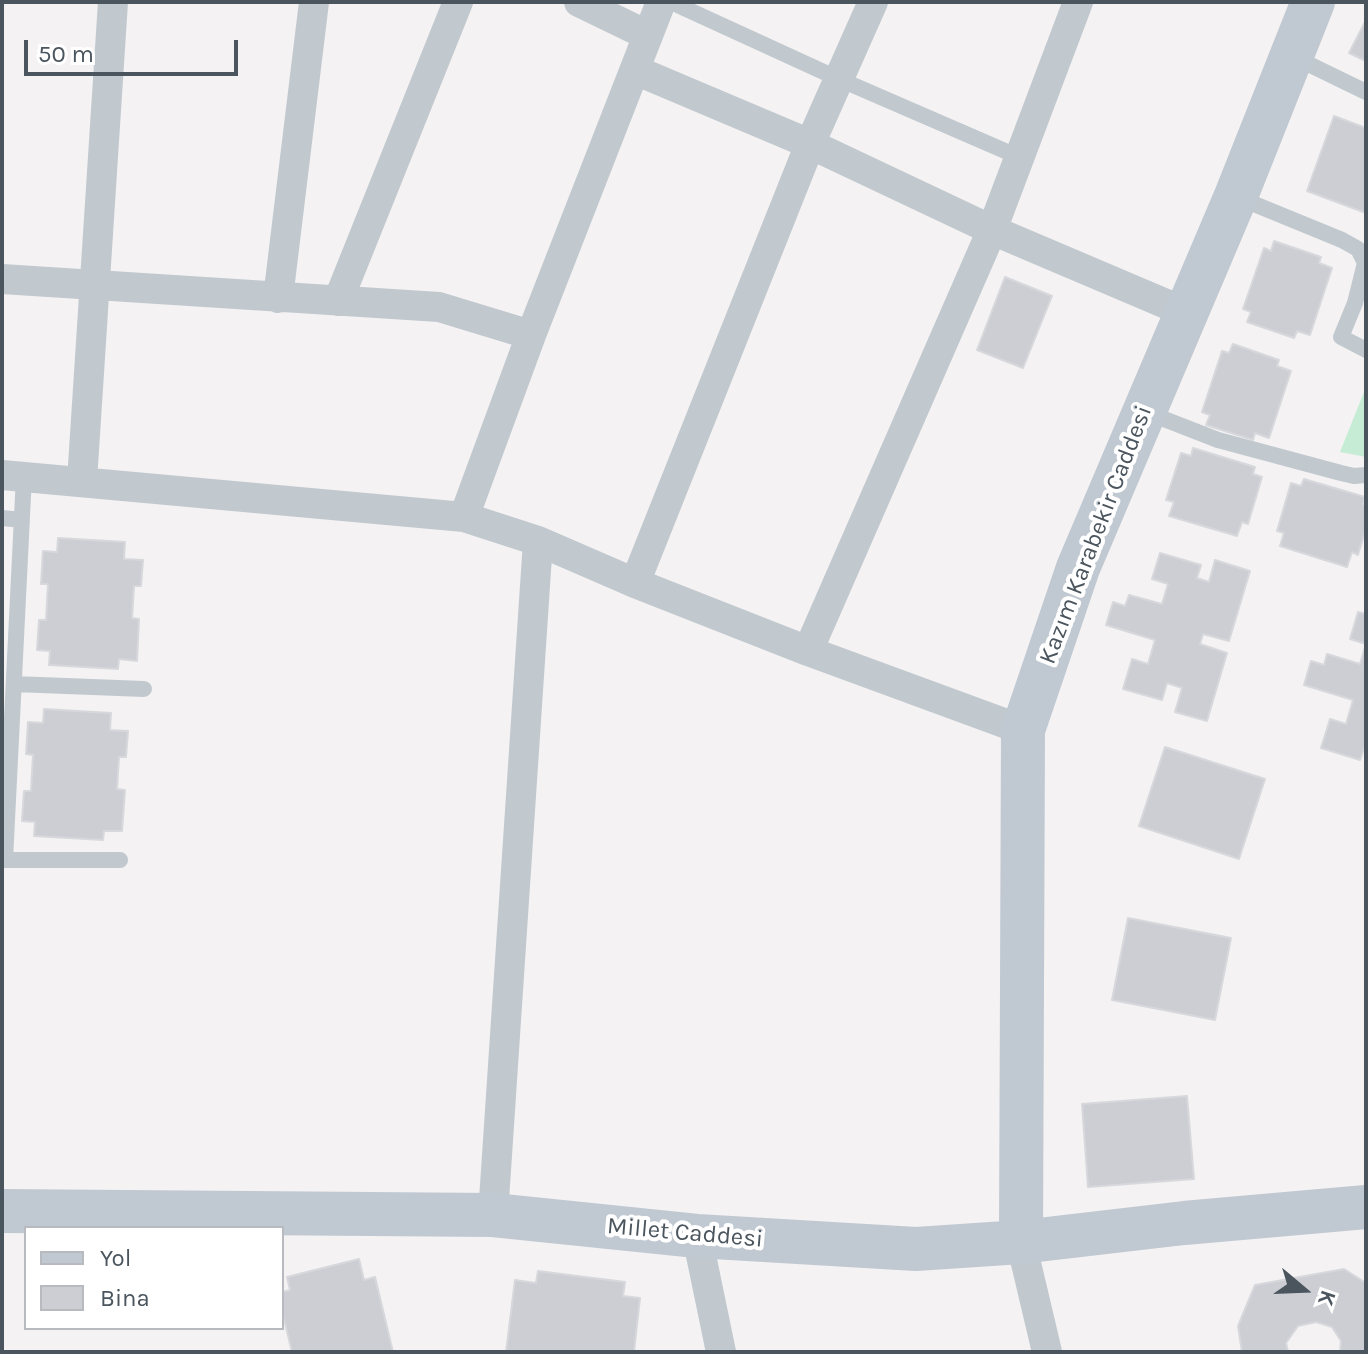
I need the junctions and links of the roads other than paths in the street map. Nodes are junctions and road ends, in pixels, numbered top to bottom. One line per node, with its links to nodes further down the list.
1 (113, 2): 20 (street)
2 (314, 2): 21 (street)
3 (458, 2): 22 (street)
4 (579, 2): 10 (street)
5 (661, 2): 10 (street)
6 (671, 2): 13 (lane)
7 (873, 2): 13 (street)
8 (1078, 2): 16 (street)
9 (1313, 2): 11 (street, Kazım Karabekir Caddesi)
10 (647, 35): 12 (street)
11 (1292, 56): 14 (lane); 17 (street, Kazım Karabekir Caddesi)
12 (635, 70): 15 (street); 24 (street)
13 (839, 79): 15 (street); 16 (lane)
14 (1366, 92)
15 (810, 144): 18 (street); 34 (street)
16 (1019, 157): 18 (street)
17 (1236, 196): 23 (street, Kazım Karabekir Caddesi); 25 (lane)
18 (992, 230): 23 (street); 35 (street)
19 (2, 279): 20 (street)
20 (95, 285): 21 (street); 29 (street)
21 (278, 298): 22 (street)
22 (338, 301): 24 (street)
23 (1185, 312): 26 (street, Kazım Karabekir Caddesi)
24 (531, 335): 30 (street)
25 (1366, 350)
26 (1144, 411): 27 (lane); 38 (street, Kazım Karabekir Caddesi)
27 (1366, 475)
28 (13, 476): 29 (street); 32 (lane)
29 (82, 481): 30 (street)
30 (464, 517): 33 (street)
31 (2, 518): 32 (lane)
32 (22, 520): 36 (lane)
33 (538, 541): 34 (street); 43 (street)
34 (635, 583): 35 (street)
35 (808, 651): 38 (street)
36 (14, 684): 37 (lane); 39 (lane)
37 (144, 689)
38 (1023, 730): 45 (street, Kazım Karabekir Caddesi)
39 (4, 860): 40 (lane)
40 (120, 860)
41 (1366, 1207): 45 (street, Millet Caddesi)
42 (2, 1211): 43 (street, Millet Caddesi)
43 (493, 1215): 44 (street, Millet Caddesi)
44 (697, 1236): 45 (street, Millet Caddesi); 46 (street)
45 (1021, 1242): 47 (street)
46 (721, 1352)
47 (1047, 1352)

